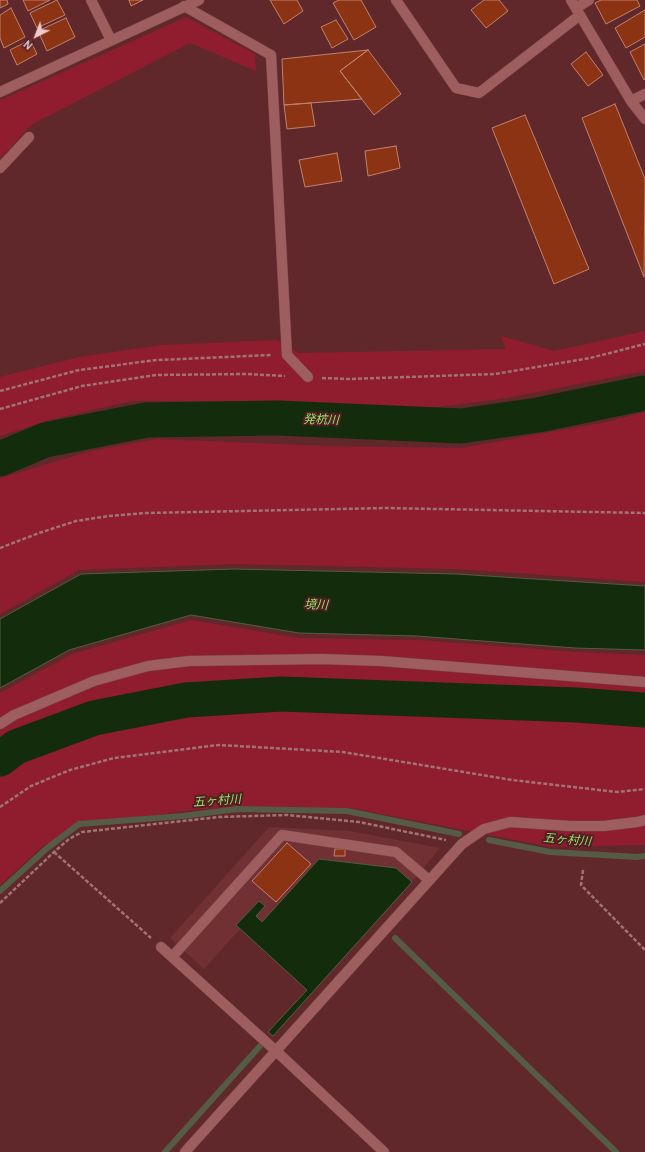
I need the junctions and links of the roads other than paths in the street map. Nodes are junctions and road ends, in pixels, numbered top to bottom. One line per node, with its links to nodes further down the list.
1 (91, 0): 7 (street)
2 (200, 0): 5 (street)
3 (396, 0): 6 (street)
4 (588, 0): 6 (street)
5 (184, 6): 7 (street); 14 (street)
6 (576, 7): 10 (street)
7 (111, 40): 8 (street)
8 (0, 92)
9 (645, 94): 10 (street)
10 (631, 101): 11 (street)
11 (645, 119)
12 (29, 137): 13 (street)
13 (0, 168)
14 (308, 377)
15 (645, 682): 16 (street)
16 (0, 724)
17 (645, 820): 18 (street)
18 (430, 880): 20 (street); 21 (street)
19 (161, 947): 20 (street)
20 (172, 957): 21 (street)
21 (276, 1051): 22 (street); 23 (street)
22 (185, 1152)
23 (384, 1152)

